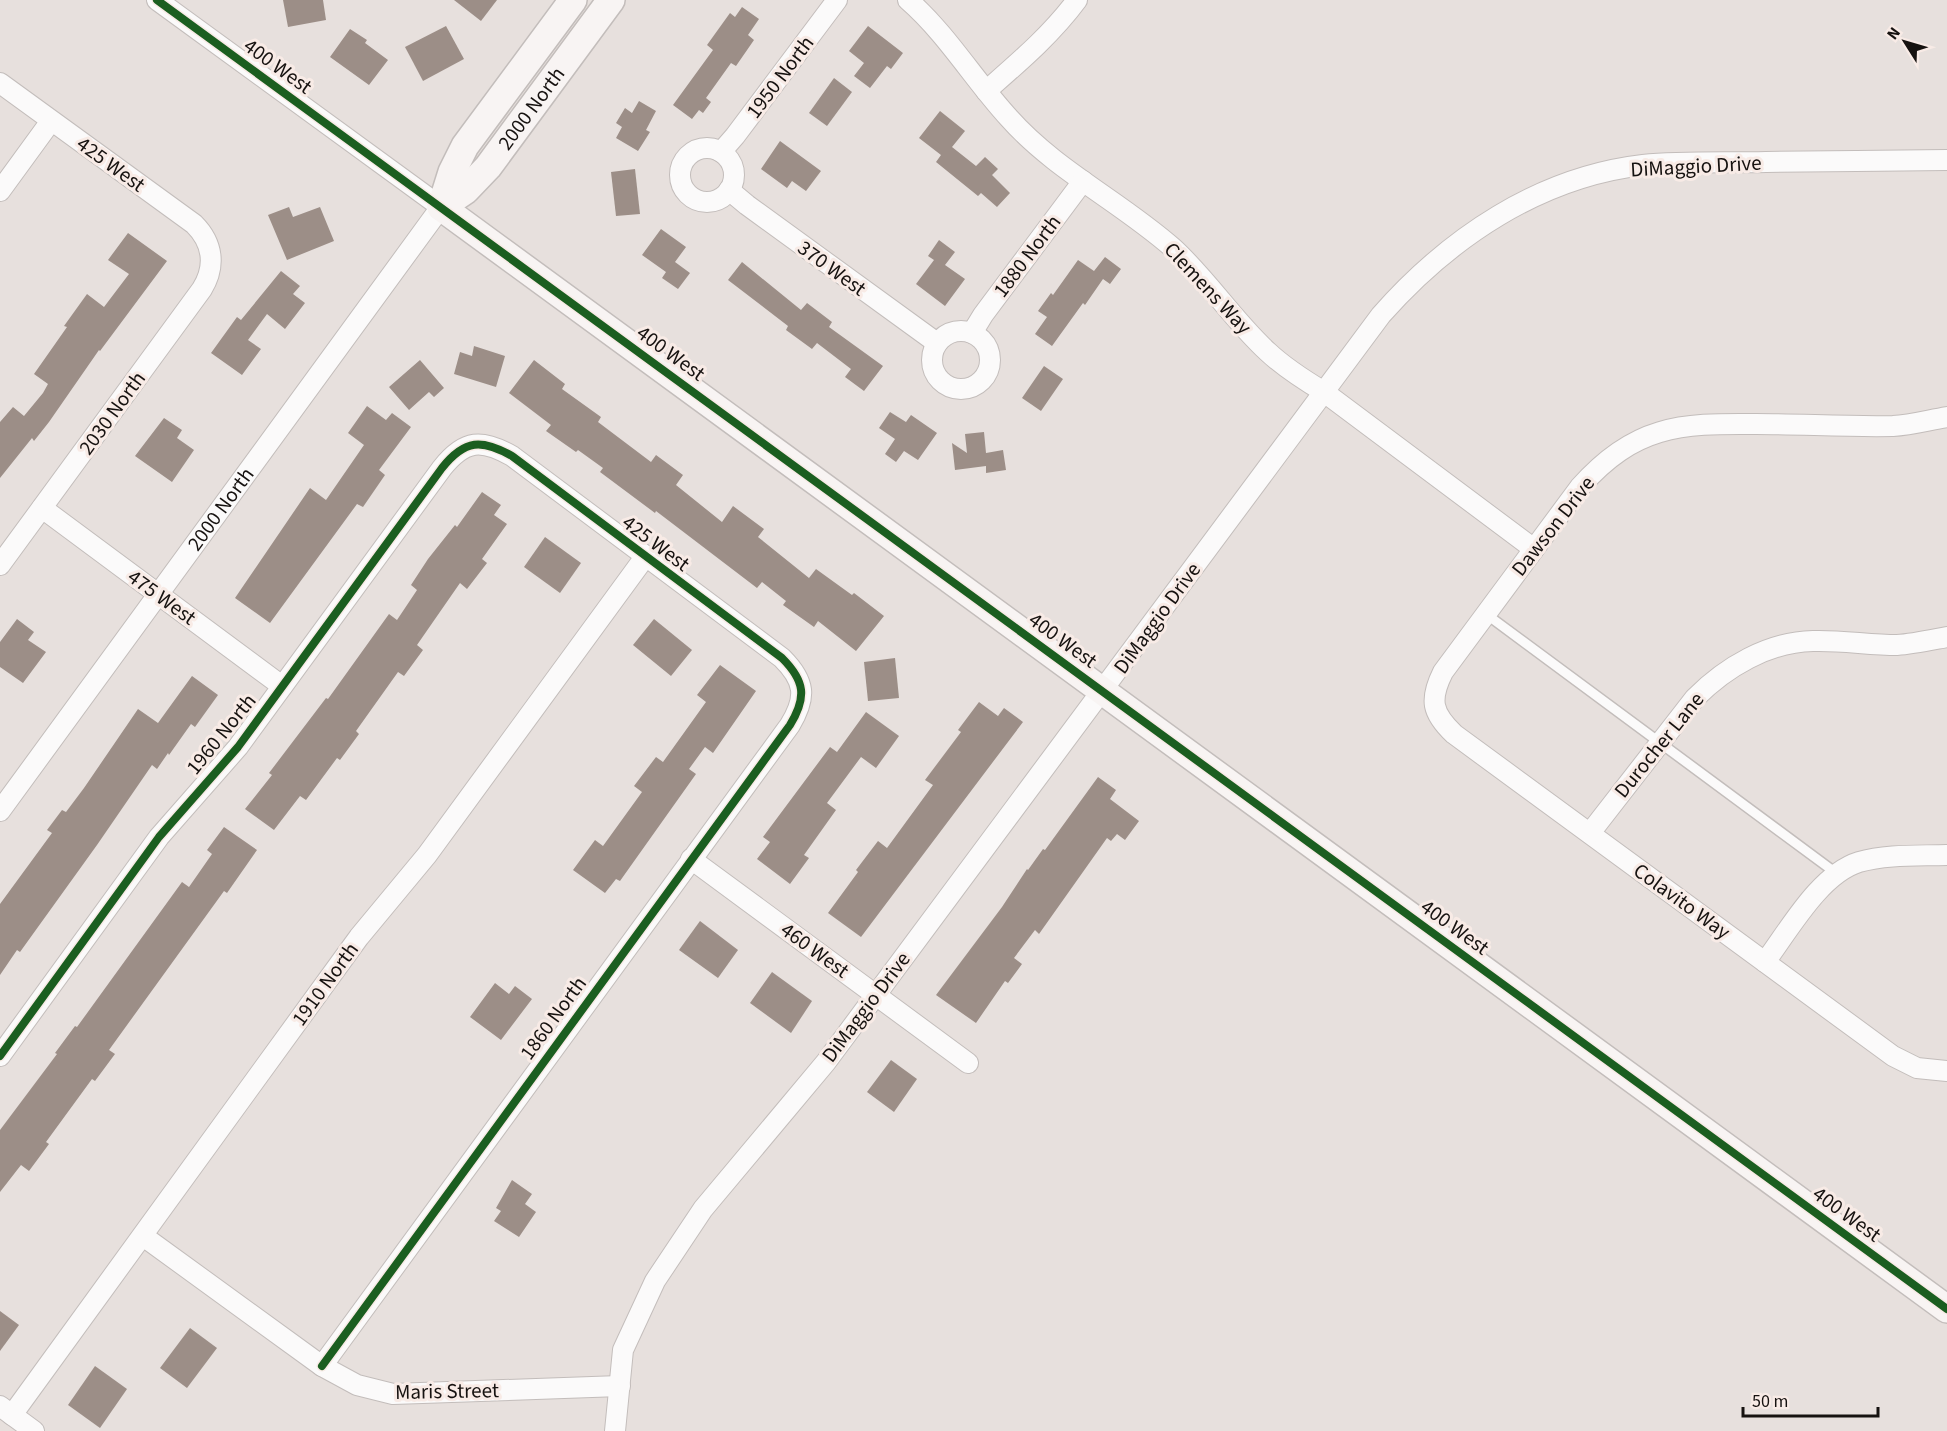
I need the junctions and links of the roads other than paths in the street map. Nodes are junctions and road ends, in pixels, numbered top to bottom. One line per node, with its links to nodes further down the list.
1 (157, 0): 15 (street, 400 West)
2 (573, 0): 15 (street, 2000 North)
3 (611, 0): 15 (street, 2000 North)
4 (837, 0): 10 (street, 1950 North)
5 (908, 0): 8 (street, Clemens Way)
6 (1077, 0): 8 (street)
7 (0, 83): 9 (street, 425 West)
8 (986, 90): 12 (street, Clemens Way)
9 (51, 120): 14 (street); 16 (street, 425 West)
10 (721, 152): 13 (street); 13 (street)
11 (1947, 160): 19 (street, DiMaggio Drive)
12 (1083, 181): 17 (street, 1880 North); 19 (street, Clemens Way)
13 (729, 190): 18 (street, 370 West)
14 (0, 191)
15 (441, 207): 26 (street, 2000 North); 31 (street, 400 West)
16 (211, 255): 22 (street, 2030 North)
17 (972, 333): 18 (street); 18 (street)
18 (937, 343)
19 (1324, 392): 23 (street, Clemens Way); 31 (street, DiMaggio Drive)
20 (1947, 417): 23 (street, Dawson Drive)
21 (477, 444): 24 (street, 425 West); 29 (street, 1960 North)
22 (42, 508): 25 (street, 2030 North); 26 (street, 475 West)
23 (1534, 549): 27 (street, Dawson Drive)
24 (645, 557): 30 (street, 425 West); 44 (street, 1910 North)
25 (0, 565)
26 (159, 594): 29 (street, 475 West); 34 (street, 2000 North)
27 (1486, 614): 32 (street, Dawson Drive); 33 (lane)
28 (1947, 637): 33 (street, Durocher Lane)
29 (282, 686): 41 (street, 1960 North)
30 (801, 687): 37 (street, 1860 North)
31 (1103, 691): 40 (street, DiMaggio Drive); 45 (street, 400 West)
32 (1434, 705): 35 (street, Colavito Way)
33 (1659, 743): 35 (street, Durocher Lane); 38 (lane)
34 (0, 811)
35 (1590, 833): 39 (street, Colavito Way)
36 (1947, 855): 38 (street)
37 (692, 859): 40 (street, 460 West); 46 (street, 1860 North)
38 (1836, 873): 39 (street)
39 (1765, 962): 43 (street, Colavito Way)
40 (876, 995): 42 (street, 460 West); 47 (street, DiMaggio Drive)
41 (0, 1056)
42 (968, 1063)
43 (1947, 1071)
44 (143, 1236): 46 (street, Maris Street); 48 (street, 1910 North)
45 (1947, 1309)
46 (322, 1366): 47 (street, Maris Street)
47 (620, 1386): 50 (street, DiMaggio Drive)
48 (6, 1410): 49 (street)
49 (34, 1431)
50 (615, 1431)

